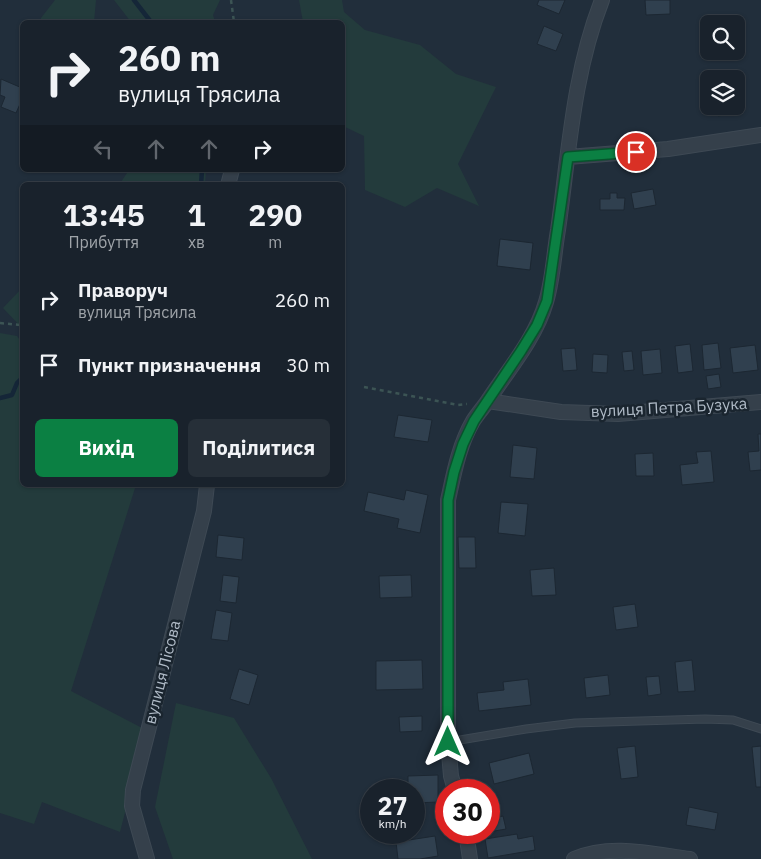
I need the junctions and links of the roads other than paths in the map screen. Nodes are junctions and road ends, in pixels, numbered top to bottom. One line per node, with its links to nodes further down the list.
1 (602, 0): 3 (street)
2 (761, 135): 3 (street)
3 (568, 157): 4 (street)
4 (488, 401): 5 (street, вулиця Петра Бузука); 8 (street)
5 (761, 402)
6 (207, 487): 11 (street, вулиця Лісова)
7 (761, 729): 8 (lane)
8 (448, 742): 9 (street)
9 (452, 779)
10 (468, 844): 12 (street)
11 (147, 859)
12 (470, 859)
13 (574, 859): 14 (street)
14 (690, 859)

